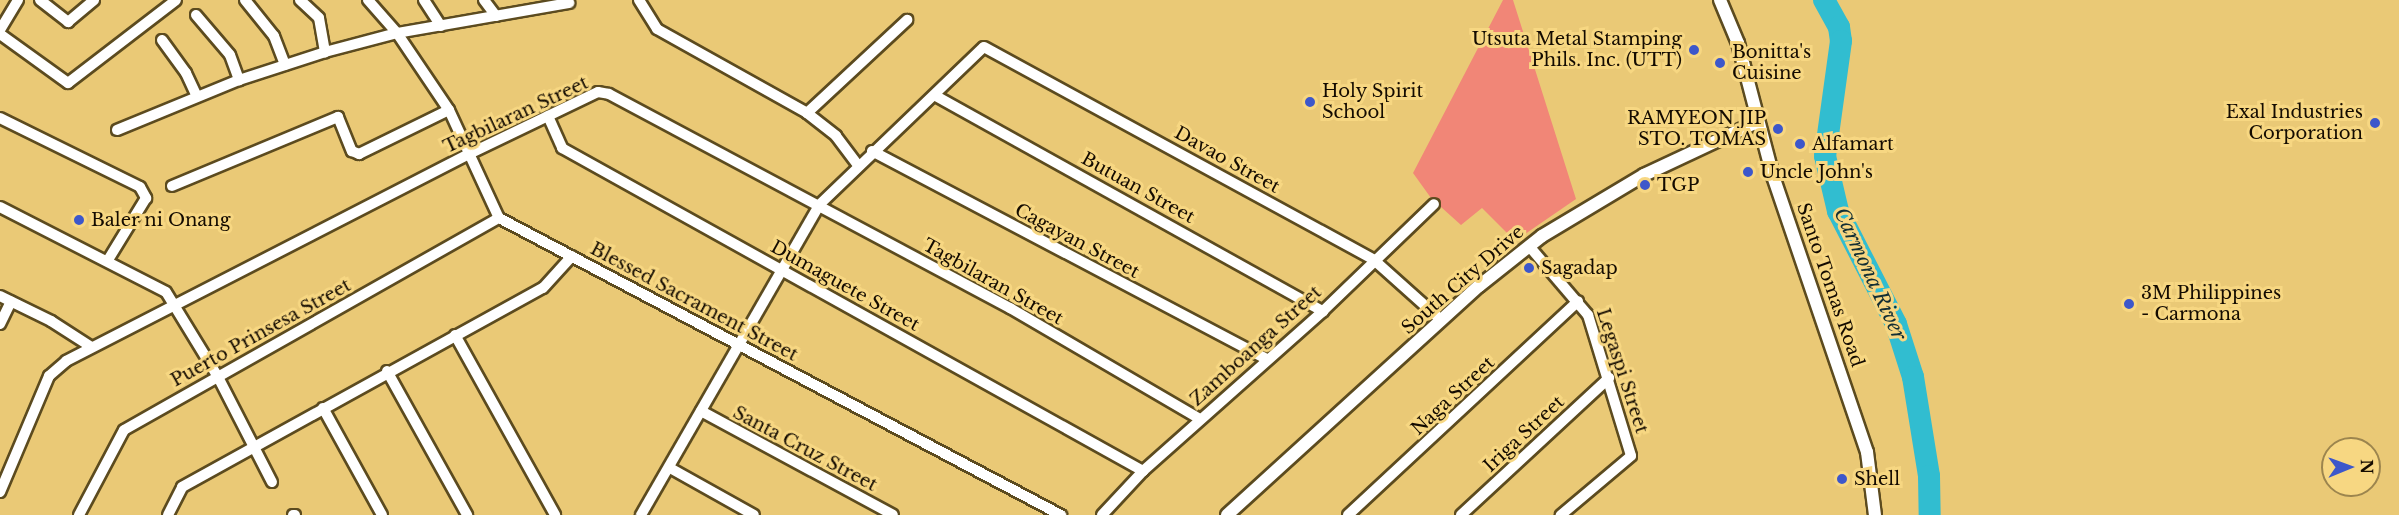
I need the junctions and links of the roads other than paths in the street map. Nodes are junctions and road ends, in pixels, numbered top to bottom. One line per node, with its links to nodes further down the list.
1 (18, 0): 17 (street)
2 (40, 0): 3 (street)
3 (94, 0)
4 (176, 0): 19 (street)
5 (245, 0): 22 (street)
6 (300, 0): 21 (street)
7 (368, 0): 18 (street)
8 (424, 0): 16 (street)
9 (484, 0): 14 (street)
10 (639, 0): 27 (street)
11 (1720, 0): 30 (street, Santo Tomas Road)
12 (569, 3): 14 (street)
13 (196, 15): 23 (street)
14 (496, 16): 16 (street)
15 (907, 20): 27 (street)
16 (441, 26): 18 (street)
17 (0, 30)
18 (397, 33): 21 (street); 26 (street)
19 (0, 34)
20 (162, 40): 25 (street)
21 (325, 52): 22 (street)
22 (285, 65): 23 (street)
23 (239, 80): 25 (street)
24 (936, 96): 32 (street); 43 (street, Davao Street); 49 (street, Butuan Street)
25 (197, 98): 31 (street)
26 (449, 110): 33 (street); 35 (street)
27 (807, 113): 34 (street)
28 (548, 116): 33 (street, Tagbilaran Street); 37 (street, Tagbilaran Street); 44 (street, Dumaguete Street)
29 (0, 118): 42 (street)
30 (1757, 122): 40 (street, South City Drive); 67 (street, Santo Tomas Road)
31 (117, 130)
32 (872, 151): 34 (street); 55 (street, Cagayan Street)
33 (469, 154): 39 (street); 48 (street, Tagbilaran Street)
34 (857, 164): 37 (street)
35 (172, 186)
36 (1434, 204): 43 (street, Zamboanga Street)
37 (819, 205): 44 (street); 61 (street, Tagbilaran Street)
38 (0, 207): 42 (street)
39 (499, 218): 41 (street, Blessed Sacrament Street); 57 (street, Puerto Prinsesa Street)
40 (1529, 246): 46 (street, Legaspi Street); 50 (street, South City Drive)
41 (572, 256): 52 (street); 53 (street, Blessed Sacrament Street)
42 (108, 260): 48 (street)
43 (1374, 260): 49 (street, Zamboanga Street); 50 (street, Davao Street)
44 (779, 268): 53 (street); 64 (street, Dumaguete Street)
45 (0, 296): 47 (street)
46 (1578, 301): 58 (street, Legaspi Street); 79 (street, Naga Street)
47 (11, 302): 51 (street); 54 (street)
48 (178, 306): 54 (street, Tagbilaran Street); 57 (street)
49 (1323, 311): 55 (street, Zamboanga Street)
50 (1441, 320): 78 (street, South City Drive)
51 (0, 324)
52 (455, 335): 56 (street); 72 (street)
53 (738, 343): 60 (street); 76 (street, Blessed Sacrament Street)
54 (90, 346): 66 (street, Tagbilaran Street)
55 (1267, 359): 61 (street, Zamboanga Street)
56 (387, 371): 59 (street); 71 (street)
57 (219, 377): 62 (street); 68 (street, Puerto Prinsesa Street)
58 (1610, 378): 80 (street, Iriga Street); 81 (street, Legaspi Street)
59 (323, 408): 62 (street); 70 (street)
60 (700, 411): 63 (street); 75 (street, Santa Cruz Street)
61 (1200, 419): 64 (street, Zamboanga Street)
62 (254, 447): 65 (street); 69 (street)
63 (670, 468): 73 (street); 74 (street)
64 (1143, 471): 77 (street, Zamboanga Street)
65 (272, 482)
66 (0, 492)
67 (1873, 514)
68 (79, 515)
69 (168, 515)
70 (382, 515)
71 (467, 515)
72 (555, 515)
73 (641, 515)
74 (754, 515)
75 (894, 515)
76 (1061, 515)
77 (1102, 515)
78 (1227, 515)
79 (1348, 515)
80 (1461, 515)
81 (1561, 515)

